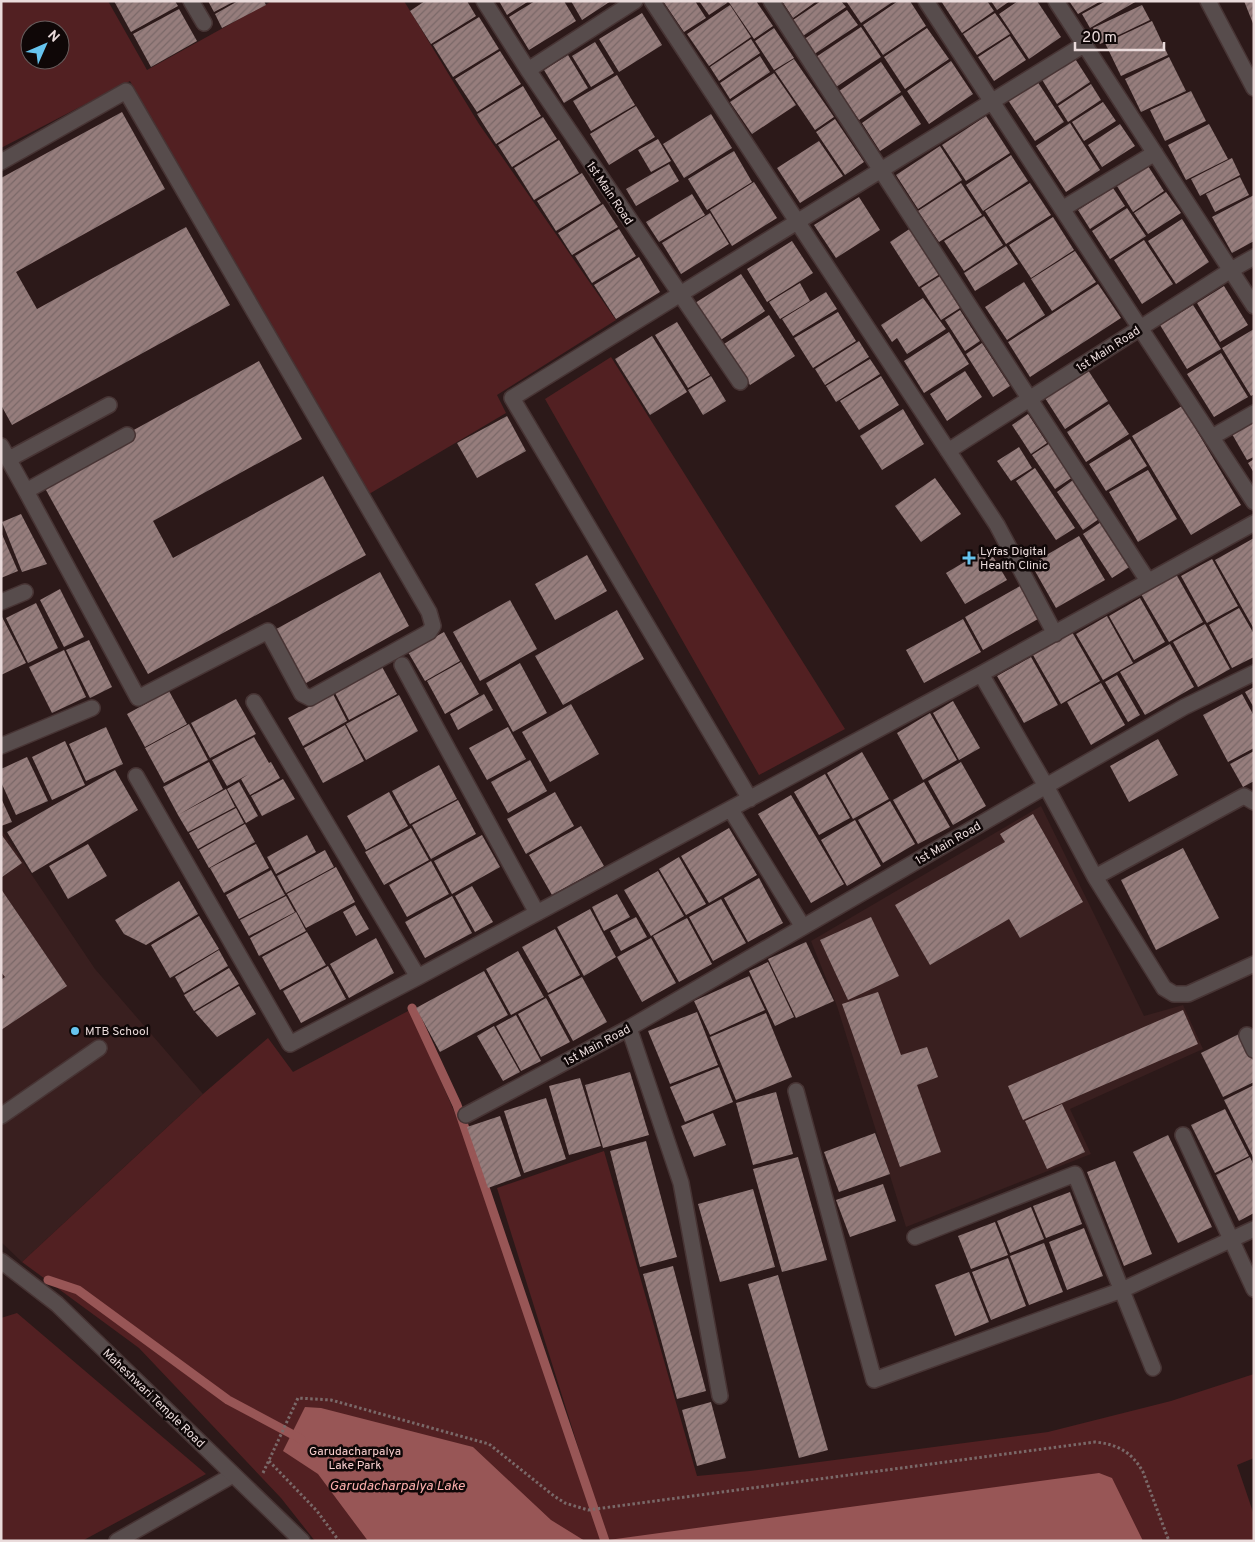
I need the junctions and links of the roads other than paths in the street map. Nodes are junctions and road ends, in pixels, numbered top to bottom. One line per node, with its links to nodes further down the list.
1 (191, 1): 9 (street)
2 (484, 1): 11 (street, 1st Main Road)
3 (635, 1): 11 (street)
4 (652, 1): 18 (street)
5 (771, 1): 16 (street)
6 (926, 1): 13 (street)
7 (1056, 1): 10 (street)
8 (1208, 1): 12 (street)
9 (204, 23)
10 (1085, 44): 13 (street); 14 (street)
11 (528, 70): 21 (street, 1st Main Road)
12 (1254, 88)
13 (992, 101): 16 (street); 17 (street)
14 (1155, 153): 17 (street); 20 (street)
15 (1, 162): 33 (street)
16 (881, 170): 18 (street); 25 (street)
17 (1062, 208): 23 (street)
18 (797, 222): 21 (street); 31 (street)
19 (1254, 257): 20 (street, 1st Main Road)
20 (1230, 270): 22 (street); 23 (street, 1st Main Road)
21 (680, 295): 24 (street, 1st Main Road); 48 (street)
22 (1254, 306)
23 (1140, 328): 25 (street, 1st Main Road); 29 (street)
24 (740, 382)
25 (1030, 399): 31 (street, 1st Main Road); 36 (street)
26 (110, 405): 32 (street)
27 (1254, 413): 29 (street)
28 (127, 435): 33 (street)
29 (1212, 437): 34 (street)
30 (1, 446): 32 (street)
31 (948, 451): 39 (street)
32 (9, 460): 33 (street)
33 (26, 491)
34 (1254, 502)
35 (1254, 523): 36 (street)
36 (1148, 582): 39 (street)
37 (25, 592): 38 (street)
38 (1, 602)
39 (1055, 634): 42 (street)
40 (402, 665): 52 (street)
41 (1254, 673): 47 (street, 1st Main Road)
42 (982, 674): 47 (street); 48 (street)
43 (254, 702): 55 (street)
44 (92, 708): 45 (street)
45 (1, 746)
46 (136, 776): 55 (street)
47 (1046, 786): 51 (street); 53 (street, 1st Main Road)
48 (750, 799): 50 (street)
49 (1254, 802): 51 (street)
50 (731, 810): 52 (street); 53 (street)
51 (1095, 877): 54 (street)
52 (537, 914): 55 (street)
53 (803, 927): 56 (street, 1st Main Road)
54 (1254, 964)
55 (418, 978)
56 (630, 1028): 61 (street, 1st Main Road); 71 (street)
57 (1247, 1035): 59 (street)
58 (99, 1048): 62 (street)
59 (1254, 1050)
60 (796, 1091): 69 (street)
61 (466, 1115)
62 (1, 1116)
63 (1183, 1134): 66 (street)
64 (1254, 1229): 66 (street)
65 (915, 1237): 69 (street)
66 (1231, 1240): 68 (street); 69 (street)
67 (1, 1261): 72 (street, Maheshwari Temple Road)
68 (1254, 1289)
69 (1122, 1290): 70 (street)
70 (1153, 1368)
71 (720, 1396)
72 (233, 1475): 73 (street); 74 (street, Maheshwari Temple Road)
73 (117, 1541)
74 (302, 1541)

